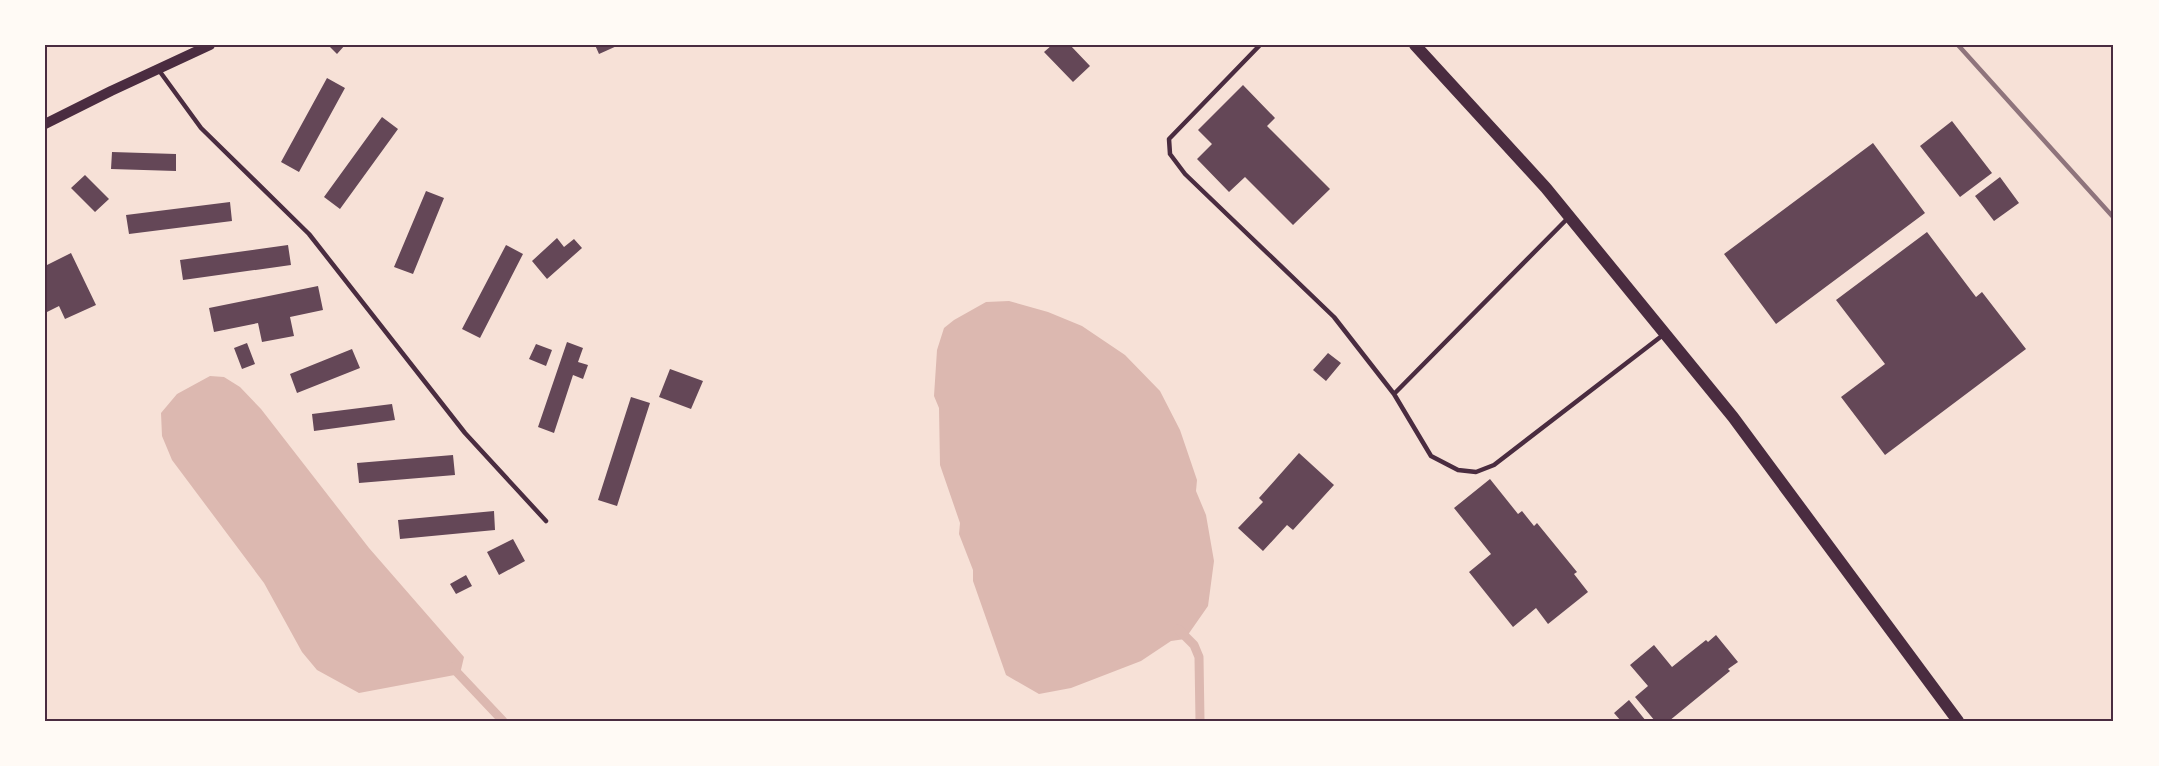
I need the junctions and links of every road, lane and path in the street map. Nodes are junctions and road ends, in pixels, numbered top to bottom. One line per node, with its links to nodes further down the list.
1 (210, 45): 4 (street)
2 (1260, 45): 8 (lane)
3 (1415, 45): 6 (main road)
4 (158, 69): 5 (street); 9 (lane)
5 (45, 124)
6 (1569, 217): 7 (main road); 8 (lane)
7 (1665, 334): 8 (lane); 10 (main road)
8 (1394, 394)
9 (546, 520)
10 (1958, 721)

